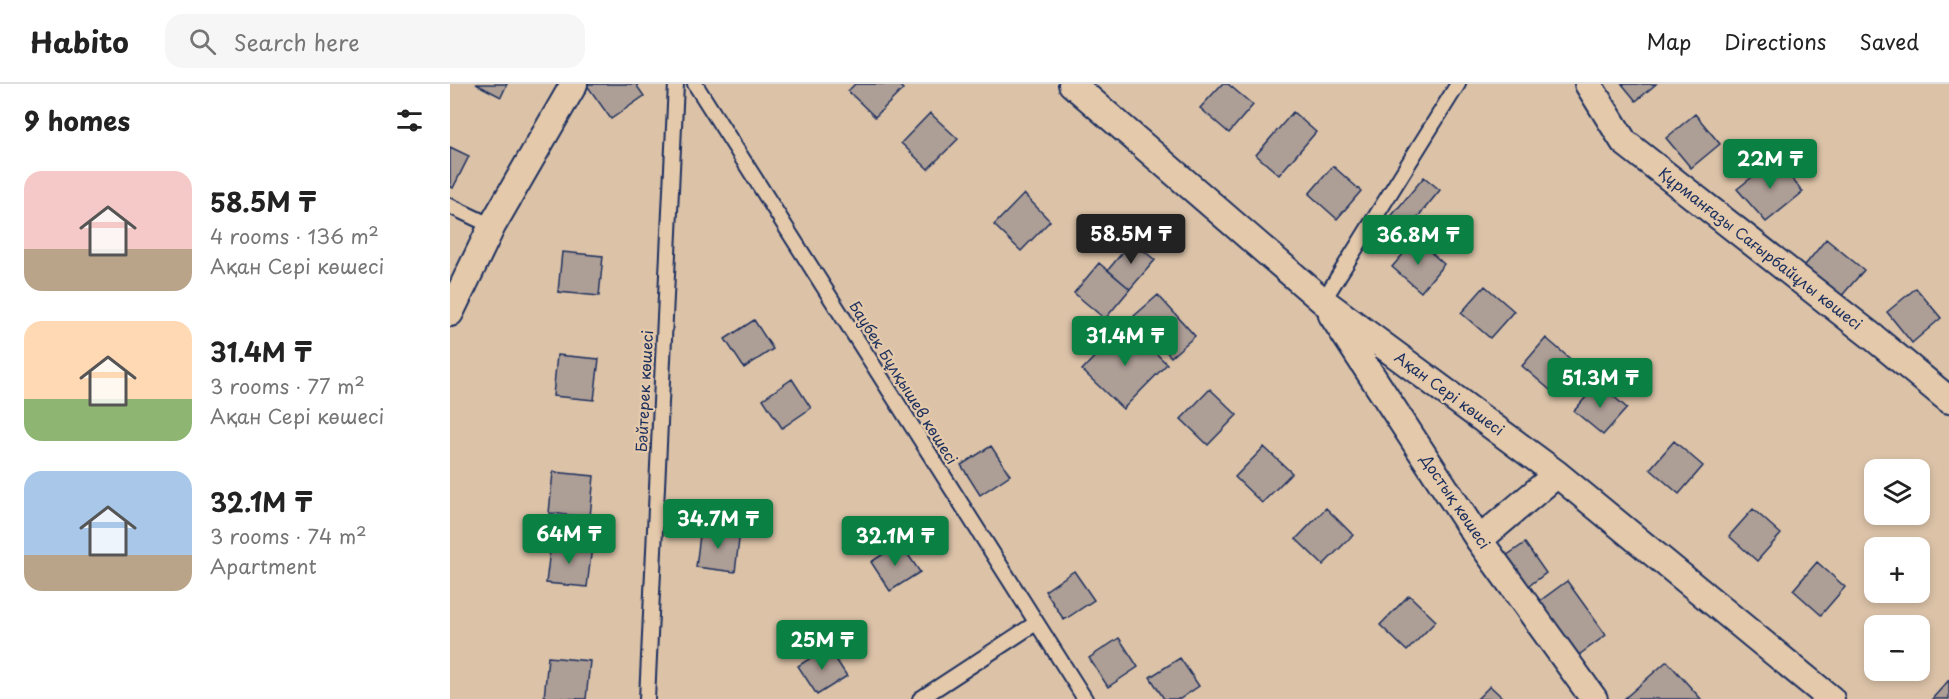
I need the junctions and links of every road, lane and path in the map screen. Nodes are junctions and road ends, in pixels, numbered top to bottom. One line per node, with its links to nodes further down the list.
1 (574, 84): 8 (street)
2 (676, 84): 15 (lane, Бәйтерек көшесі)
3 (695, 84): 14 (lane, Баубек Бұлқышев көшесі)
4 (1072, 84): 9 (street, Ақан Сері көшесі)
5 (1458, 84): 9 (lane)
6 (1588, 84): 11 (street, Құрманғазы Сағырбайұлы көшесі)
7 (450, 206): 8 (lane)
8 (492, 226): 10 (street)
9 (1323, 301): 12 (street, Ақан Сері көшесі); 13 (street, Достық көшесі)
10 (450, 313)
11 (1949, 400)
12 (1557, 474): 13 (street); 19 (street, Ақан Сері көшесі)
13 (1479, 540): 18 (street, Достық көшесі)
14 (1036, 623): 16 (lane); 17 (lane, Баубек Бұлқышев көшесі)
15 (647, 699)
16 (920, 699)
17 (1085, 699)
18 (1594, 699)
19 (1831, 699)

